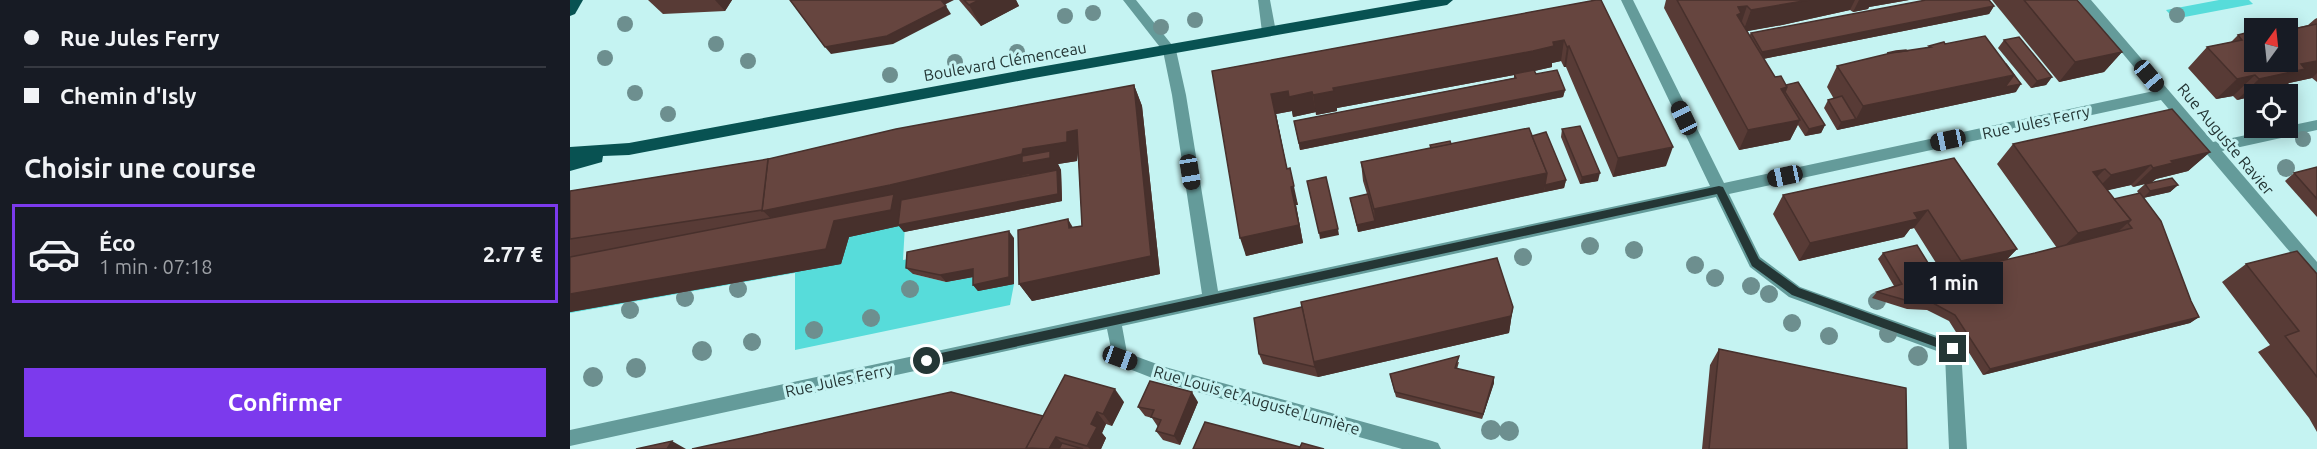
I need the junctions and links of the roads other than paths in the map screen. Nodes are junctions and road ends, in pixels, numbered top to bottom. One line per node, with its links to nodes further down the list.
1 (577, 0): 7 (main road)
2 (1129, 0): 9 (street)
3 (1264, 0): 8 (street)
4 (1447, 0): 8 (main road, Boulevard Clémenceau)
5 (1627, 0): 16 (street)
6 (2084, 0): 10 (street, Rue Auguste Ravier)
7 (570, 11)
8 (1269, 32): 9 (main road, Boulevard Clémenceau)
9 (1169, 50): 13 (main road, Boulevard Clémenceau); 18 (street)
10 (2164, 94): 12 (street, Rue Auguste Ravier); 16 (street, Rue Jules Ferry)
11 (2317, 125): 12 (street)
12 (2211, 148): 17 (street, Rue Auguste Ravier)
13 (629, 149): 14 (main road, Boulevard Clémenceau); 15 (main road)
14 (570, 153)
15 (570, 165)
16 (1719, 190): 18 (street, Rue Jules Ferry); 22 (street)
17 (2317, 273)
18 (1210, 300): 19 (street, Rue Jules Ferry)
19 (1113, 321): 20 (street, Rue Jules Ferry); 21 (street, Rue Louis et Auguste Lumière)
20 (570, 438)
21 (1432, 449)
22 (1958, 449)

